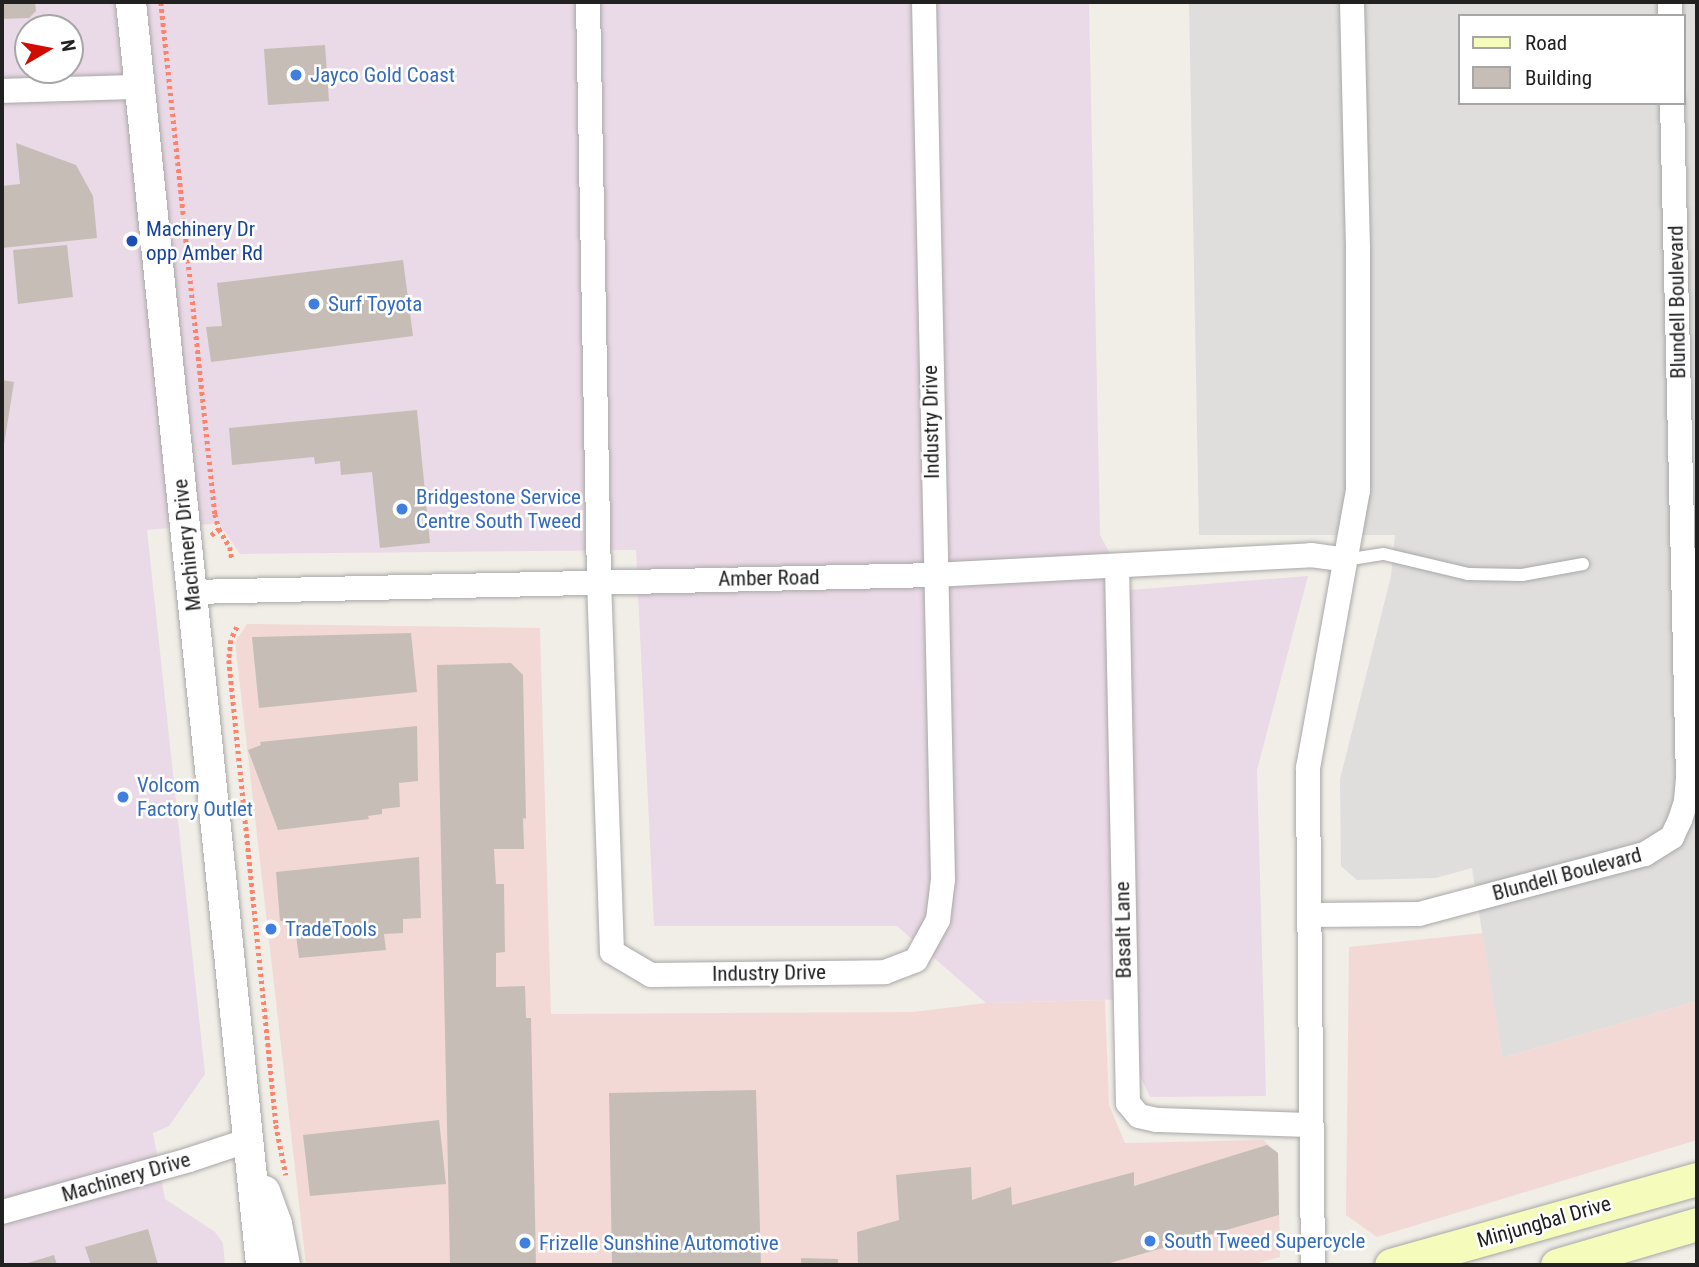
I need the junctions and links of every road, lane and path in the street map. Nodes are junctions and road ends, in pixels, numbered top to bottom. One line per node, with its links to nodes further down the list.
1 (131, 2): 6 (street, Machinery Drive)
2 (161, 2): 9 (path)
3 (588, 2): 16 (street, Industry Drive)
4 (924, 2): 15 (street, Industry Drive)
5 (1352, 2): 12 (street)
6 (139, 87): 7 (street); 17 (street, Machinery Drive)
7 (2, 90)
8 (1672, 105): 19 (street, Blundell Boulevard)
9 (219, 529): 10 (path); 11 (path)
10 (211, 536)
11 (232, 560)
12 (1345, 560): 13 (lane); 14 (street, Amber Road); 19 (street)
13 (1583, 564)
14 (1117, 566): 15 (street, Amber Road); 20 (street, Basalt Lane)
15 (934, 575): 16 (street, Amber Road); 16 (street, Industry Drive)
16 (599, 580): 17 (street, Amber Road)
17 (192, 592): 21 (street, Machinery Drive)
18 (237, 626): 23 (path)
19 (1310, 915): 20 (street)
20 (1311, 1125): 28 (street)
21 (250, 1151): 24 (street, Machinery Drive); 26 (street, Machinery Drive); 27 (street, Machinery Drive)
22 (1697, 1179): 29 (main road, Minjungbal Drive)
23 (288, 1187)
24 (2, 1212)
25 (1697, 1224): 30 (main road)
26 (261, 1265)
27 (285, 1265)
28 (1313, 1265)
29 (1391, 1265)
30 (1557, 1265)

